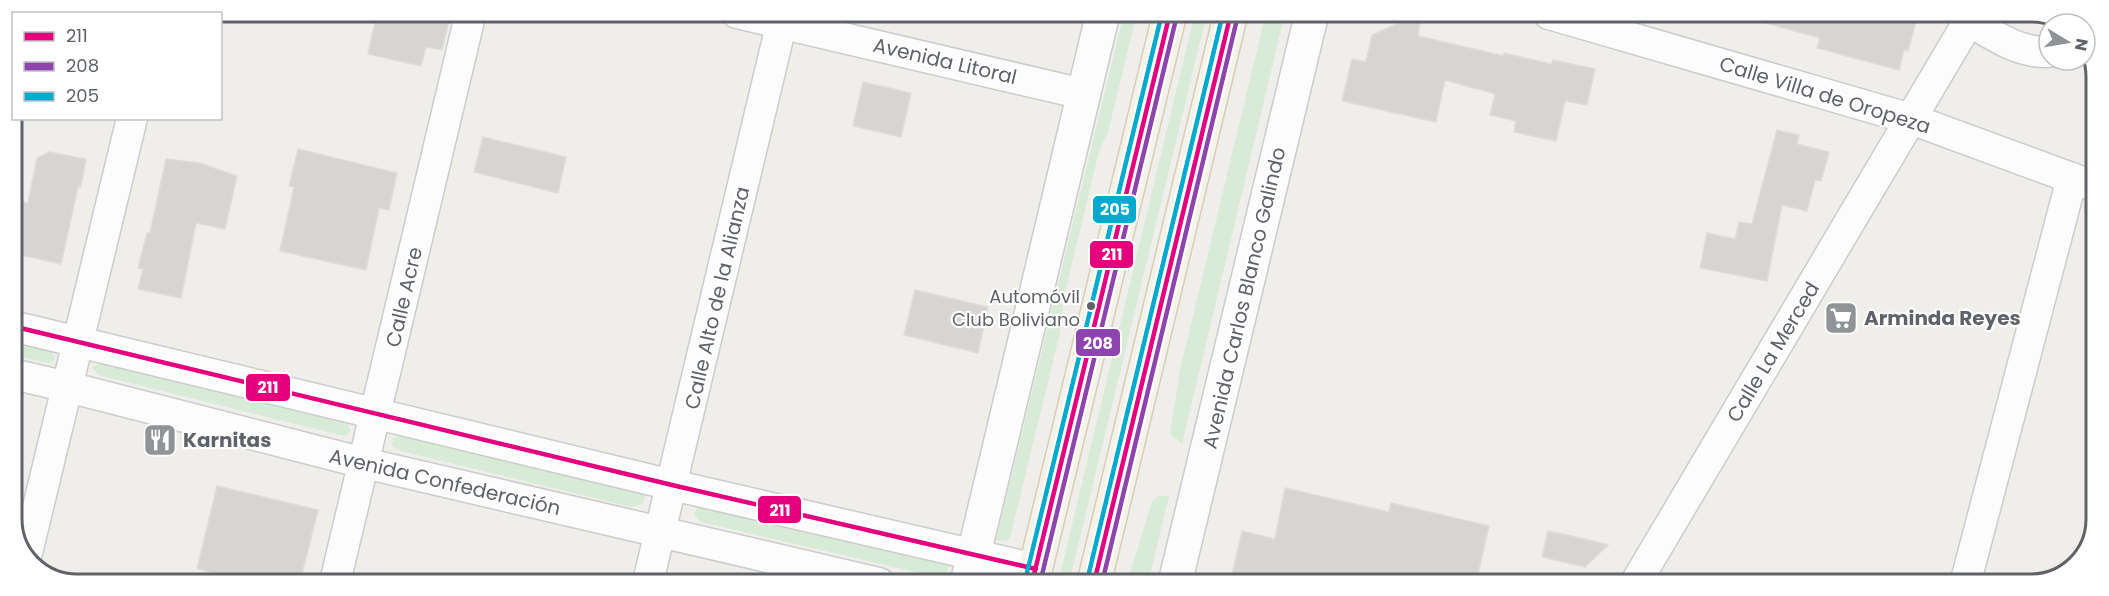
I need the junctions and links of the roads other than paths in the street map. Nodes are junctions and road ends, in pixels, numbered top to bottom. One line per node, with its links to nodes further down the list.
1 (469, 22): 20 (street, Calle Acre)
2 (782, 22): 22 (street, Calle Alto de la Alianza)
3 (799, 22): 12 (street, Avenida Litoral)
4 (1101, 22): 12 (street)
5 (1168, 22): 30 (main road)
6 (1229, 22): 31 (main road)
7 (1310, 22): 32 (street, Avenida Carlos Blanco Galindo)
8 (1577, 22): 13 (street, Calle Villa de Oropeza)
9 (1969, 22): 13 (street)
10 (1977, 22): 11 (street)
11 (2037, 52)
12 (1083, 94): 25 (street)
13 (1911, 119): 15 (street, Calle Villa de Oropeza); 33 (street, Calle La Merced)
14 (132, 120): 17 (street)
15 (2084, 182): 34 (street)
16 (23, 328): 17 (street)
17 (79, 341): 19 (street); 20 (street)
18 (23, 376): 19 (street, Avenida Confederación)
19 (68, 387): 21 (street, Avenida Confederación); 24 (street)
20 (376, 413): 21 (street, Calle Acre); 22 (street)
21 (364, 463): 23 (street, Avenida Confederación); 26 (street, Calle Acre)
22 (672, 485): 23 (street, Calle Alto de la Alianza); 25 (street)
23 (660, 533): 27 (street, Calle Alto de la Alianza); 28 (street, Avenida Confederación)
24 (29, 544)
25 (971, 568): 29 (street)
26 (337, 574)
27 (650, 574)
28 (840, 574)
29 (1018, 574)
30 (1034, 574)
31 (1096, 574)
32 (1177, 574)
33 (1641, 574)
34 (1968, 574)

